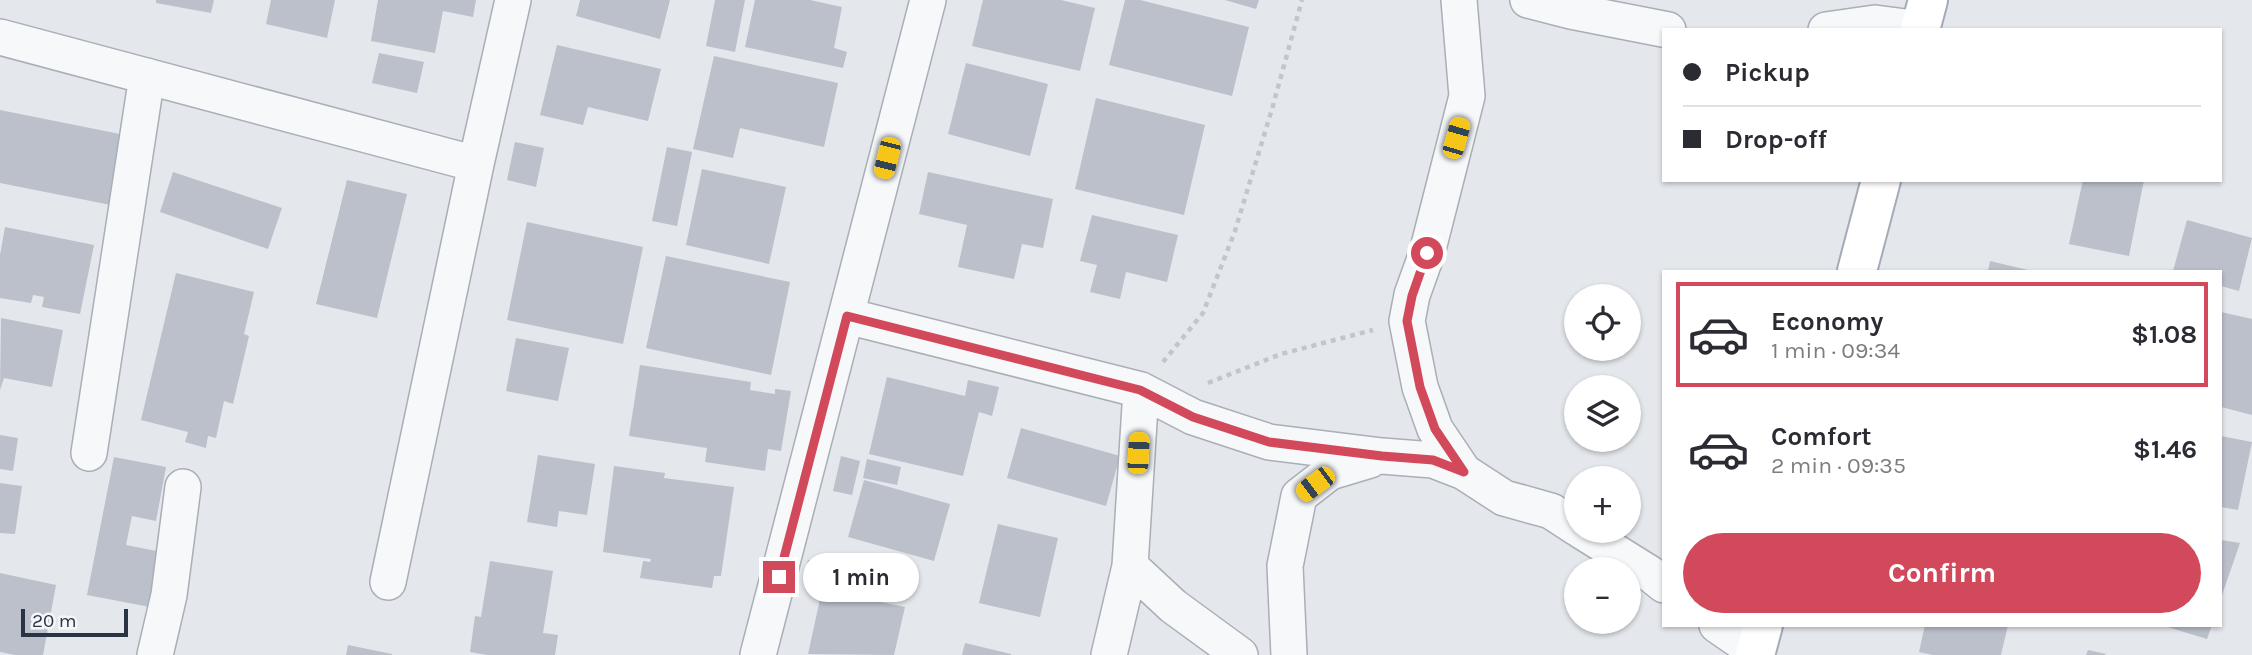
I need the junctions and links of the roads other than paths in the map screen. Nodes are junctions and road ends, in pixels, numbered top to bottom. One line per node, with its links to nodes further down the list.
1 (513, 0): 12 (street)
2 (928, 0): 15 (street)
3 (1459, 0): 19 (street)
4 (1528, 0): 9 (street)
5 (1928, 0): 8 (main road)
6 (1840, 28): 7 (street)
7 (1912, 28)
8 (1920, 28)
9 (1662, 29)
10 (0, 37): 11 (street)
11 (147, 76): 12 (street); 17 (street)
12 (476, 164): 24 (street)
13 (1880, 182): 14 (main road)
14 (1857, 270)
15 (847, 316): 16 (street); 29 (street)
16 (1151, 396): 18 (street); 23 (street)
17 (89, 453)
18 (1382, 456): 19 (street); 32 (street)
19 (1464, 472): 21 (street)
20 (183, 487): 28 (street)
21 (1564, 520)
22 (1601, 543): 25 (street)
23 (1130, 566): 30 (street); 31 (street)
24 (388, 582)
25 (1662, 583)
26 (1721, 627): 27 (street)
27 (1758, 644)
28 (155, 655)
29 (758, 655)
30 (1108, 655)
31 (1240, 655)
32 (1289, 655)

